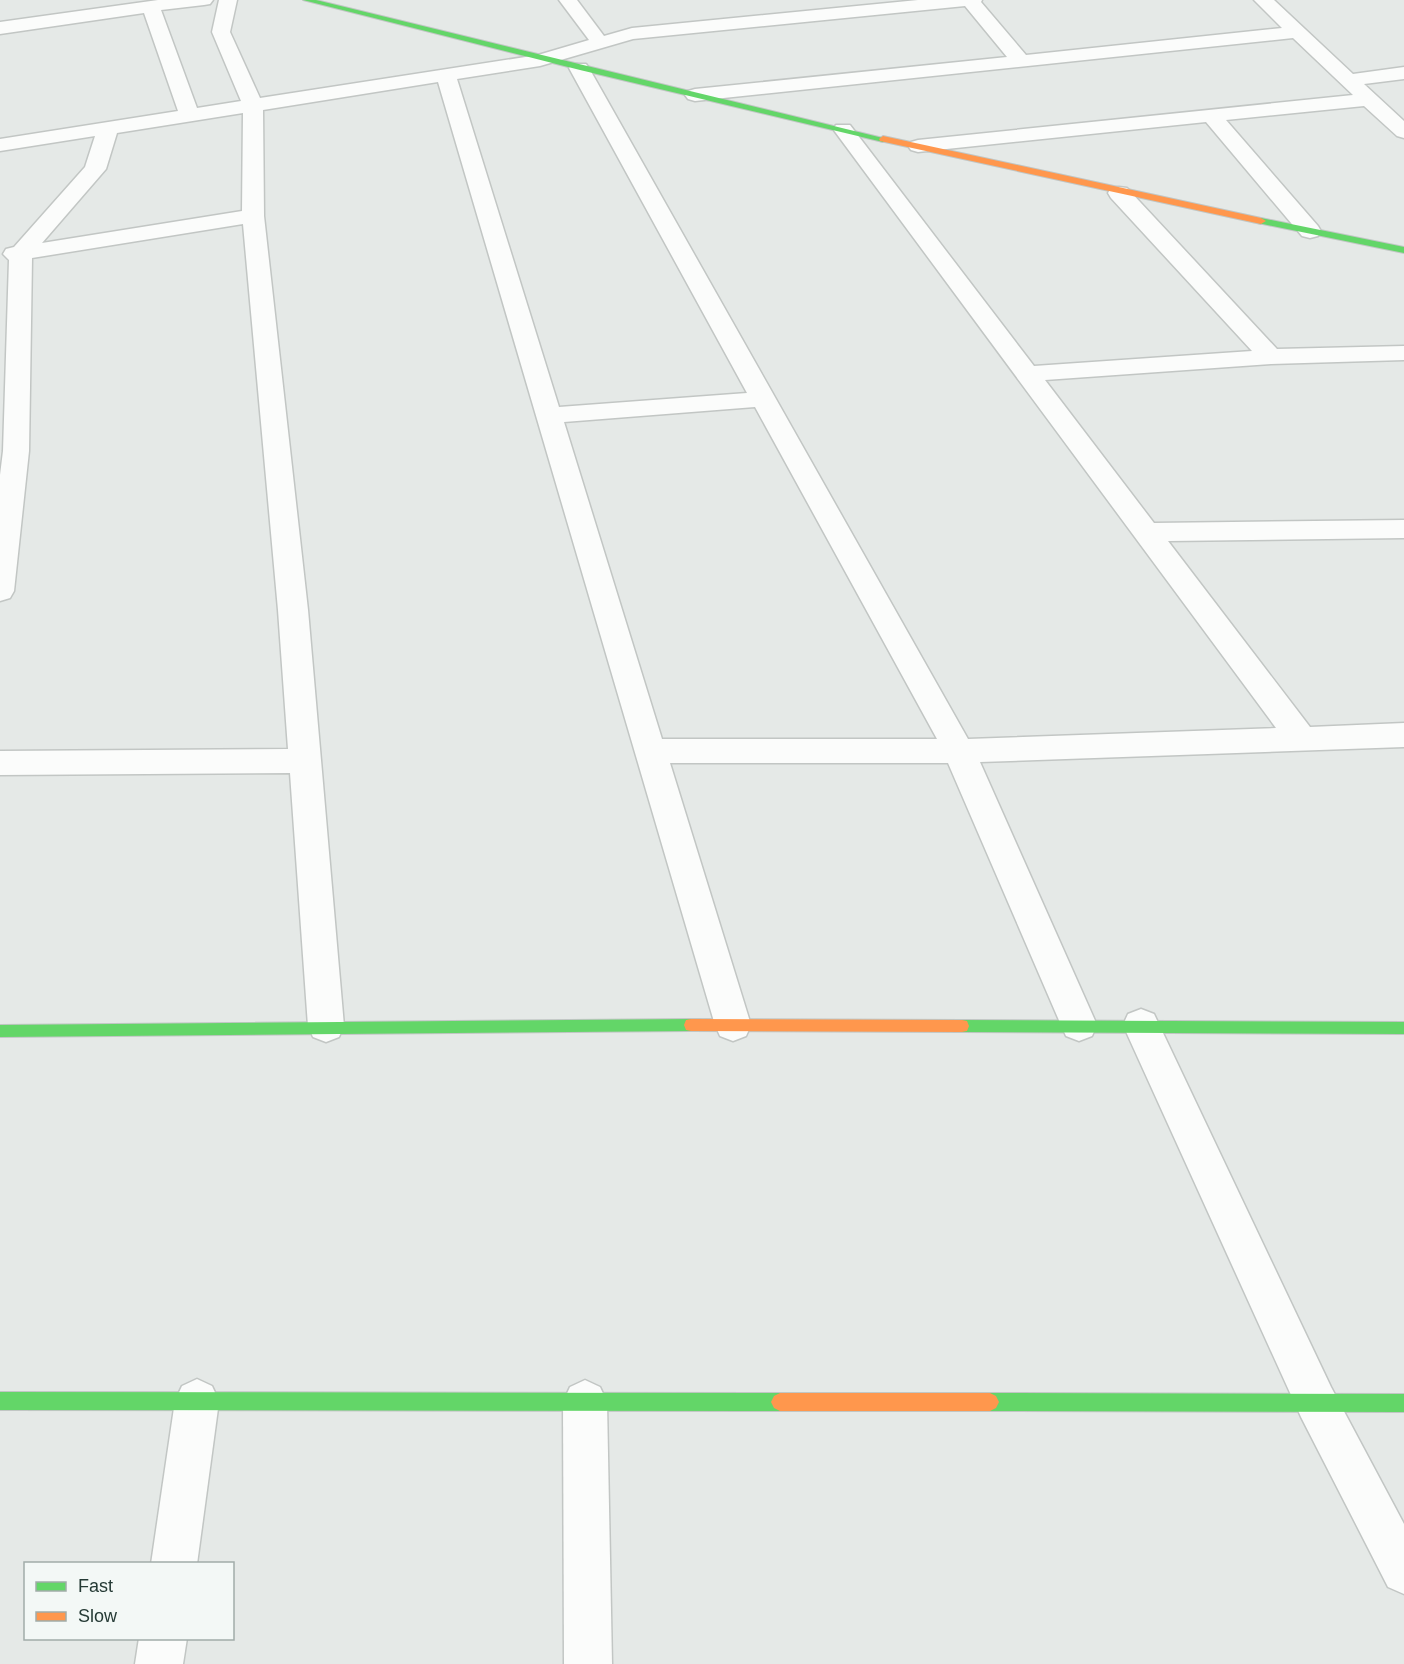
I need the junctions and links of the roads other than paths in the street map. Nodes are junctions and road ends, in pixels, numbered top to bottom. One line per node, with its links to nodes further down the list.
1 (204, 0): 9 (street)
2 (228, 0): 21 (street)
3 (307, 0): 13 (street)
4 (568, 0): 12 (street)
5 (971, 0): 8 (street); 14 (street)
6 (1293, 0): 7 (street)
7 (1265, 2): 11 (street)
8 (857, 6): 12 (street)
9 (151, 7): 10 (street); 22 (street)
10 (0, 28)
11 (1298, 32): 14 (street); 18 (street)
12 (600, 43): 13 (street)
13 (540, 60): 15 (street); 17 (street)
14 (1021, 61): 19 (street)
15 (579, 68): 19 (street); 37 (street)
16 (1404, 73): 18 (street)
17 (446, 75): 21 (street); 38 (street)
18 (1349, 80): 20 (street)
19 (695, 95): 25 (street)
20 (1370, 99): 23 (street); 26 (street)
21 (253, 106): 22 (street); 30 (street)
22 (190, 116): 24 (street)
23 (1212, 116): 28 (street); 31 (street)
24 (108, 129): 27 (street); 33 (street)
25 (843, 129): 28 (street); 36 (street)
26 (1404, 132)
27 (0, 145)
28 (918, 146): 29 (street)
29 (1119, 192): 31 (street); 35 (street)
30 (254, 216): 33 (street); 47 (street)
31 (1310, 231): 32 (street)
32 (1404, 250)
33 (10, 254): 41 (street)
34 (1404, 353): 35 (street)
35 (1271, 357): 36 (street)
36 (1027, 374): 40 (street)
37 (764, 399): 38 (street); 45 (street)
38 (549, 415): 46 (street)
39 (1404, 529): 40 (street)
40 (1146, 532): 44 (street)
41 (2, 550): 42 (street)
42 (0, 591)
43 (1404, 735): 44 (street)
44 (1300, 737): 45 (street)
45 (959, 750): 46 (street); 50 (street)
46 (650, 751): 49 (street)
47 (305, 761): 48 (street); 52 (street)
48 (0, 763)
49 (733, 1025): 50 (street); 52 (street)
50 (1079, 1025): 51 (street)
51 (1141, 1025): 53 (street); 58 (street)
52 (326, 1026): 54 (street)
53 (1404, 1028)
54 (0, 1031)
55 (0, 1401): 56 (street)
56 (197, 1401): 57 (street); 60 (street)
57 (585, 1402): 58 (street); 64 (street)
58 (1316, 1402): 59 (street); 61 (street)
59 (1404, 1403)
60 (174, 1562)
61 (1404, 1571)
62 (163, 1640): 63 (street)
63 (159, 1664)
64 (588, 1664)

